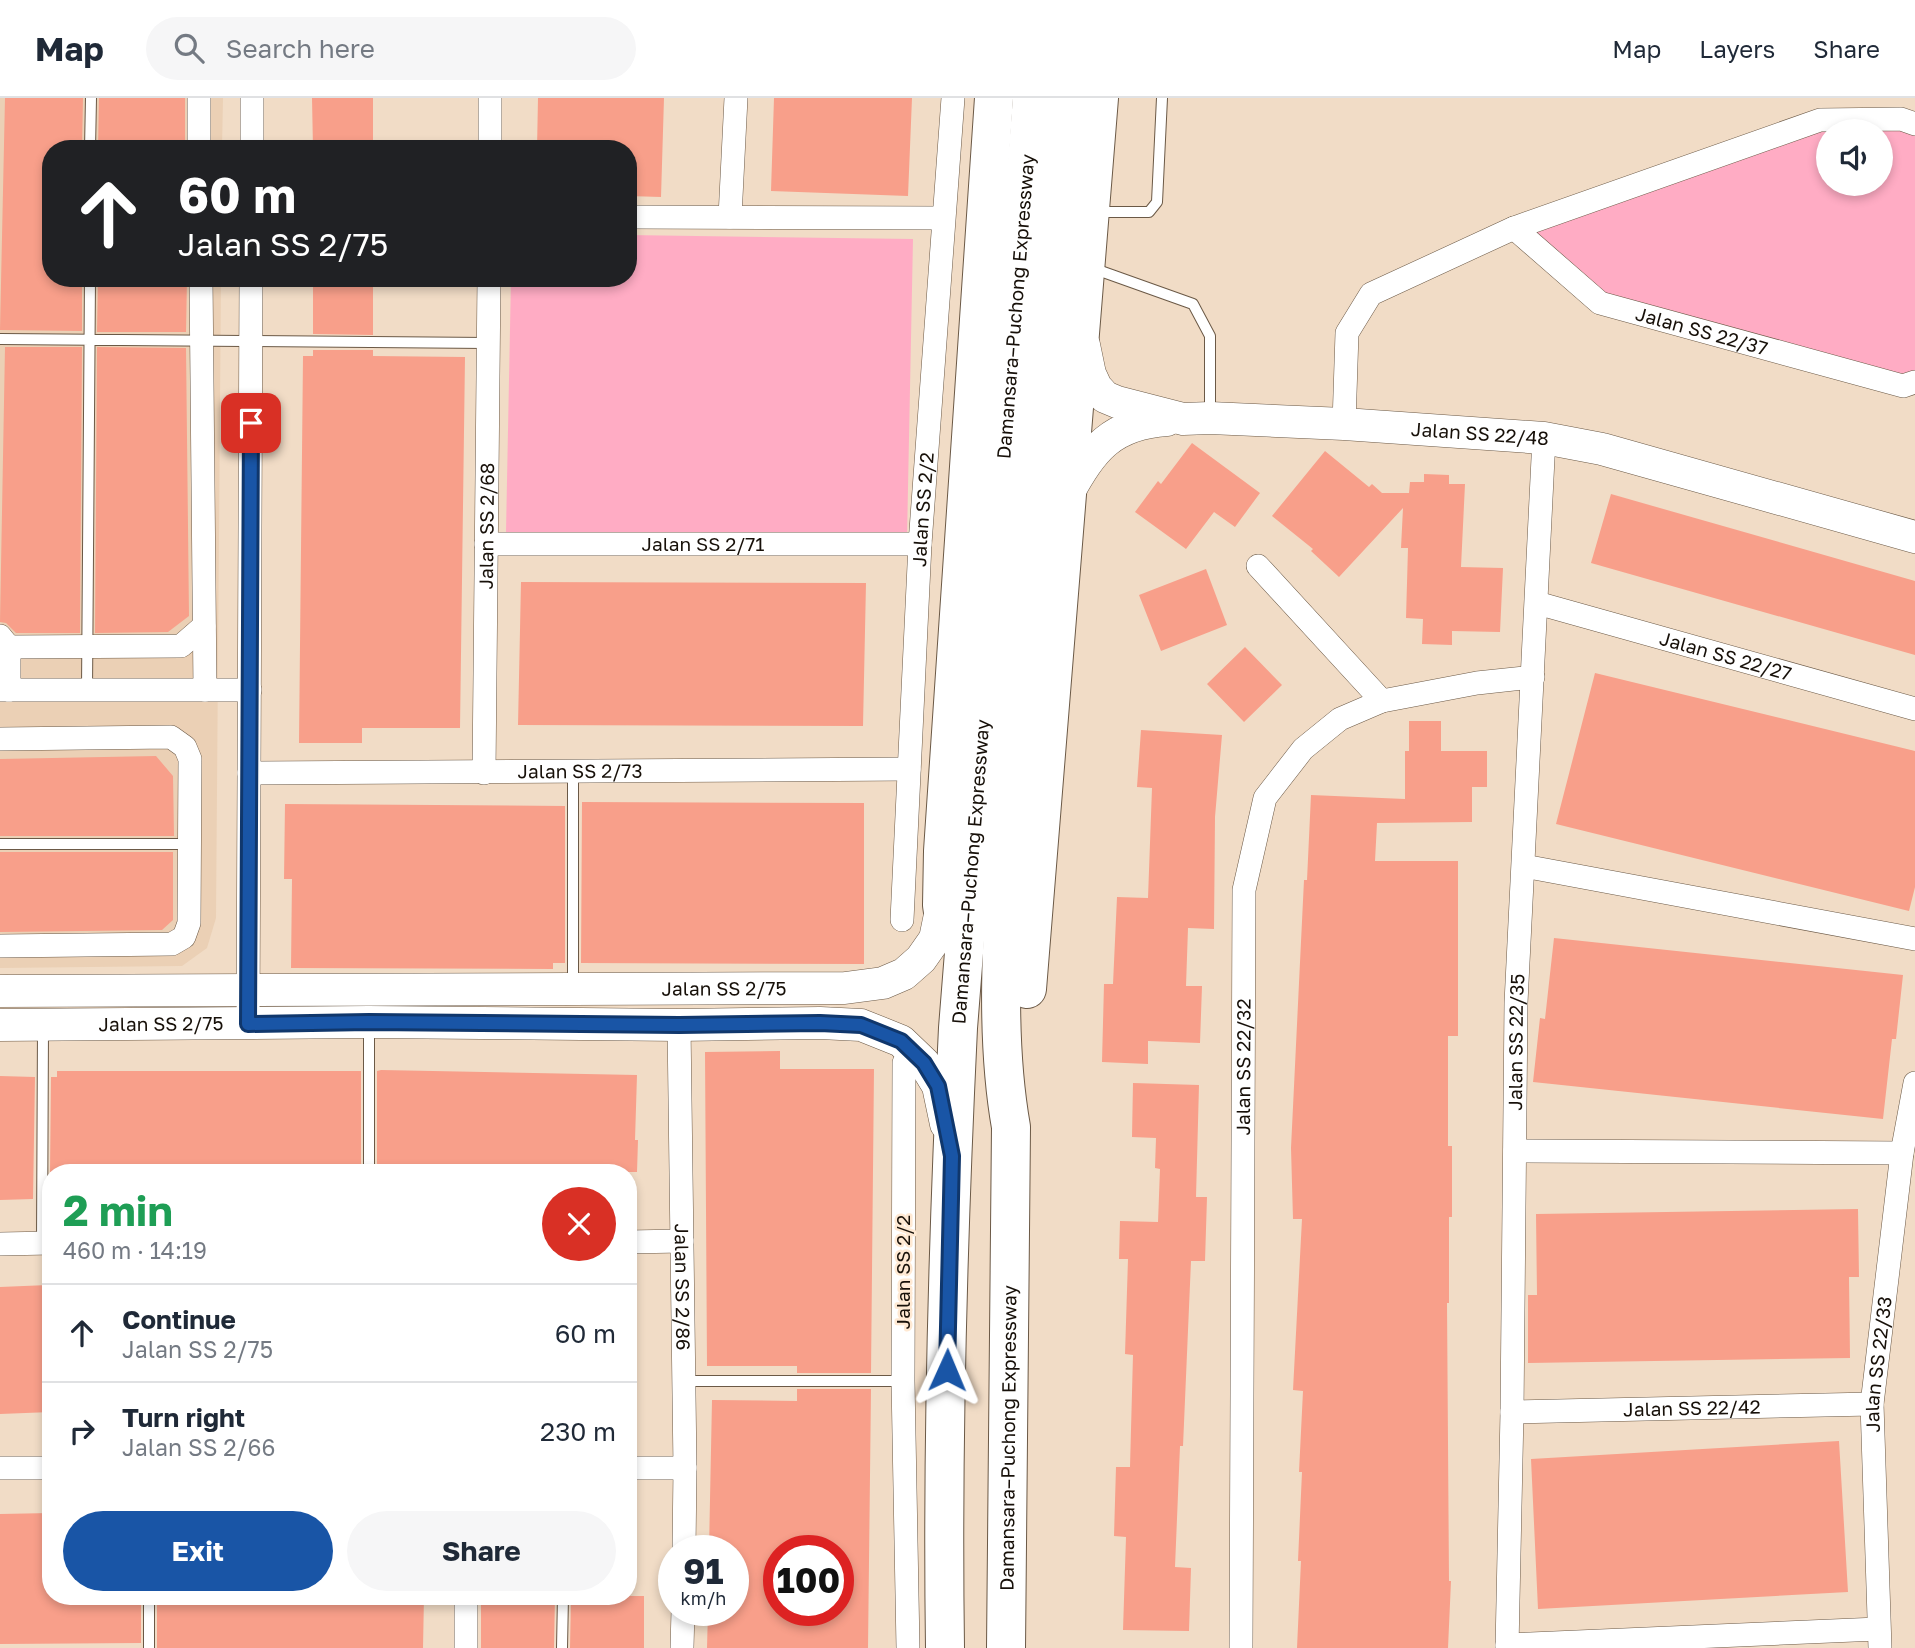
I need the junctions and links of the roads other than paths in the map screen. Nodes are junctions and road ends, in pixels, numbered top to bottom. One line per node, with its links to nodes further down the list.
1 (91, 98): 13 (lane)
2 (199, 98): 14 (street)
3 (252, 98): 15 (street)
4 (490, 98): 16 (street)
5 (736, 98): 19 (street)
6 (953, 98): 20 (street, Jalan SS 2/2)
7 (994, 98): 62 (highway)
8 (1032, 98): 58 (highway, Damansara–Puchong Expressway)
9 (1063, 98): 58 (highway, Damansara–Puchong Expressway)
10 (1099, 98): 17 (highway)
11 (1162, 98): 17 (lane)
12 (1915, 124): 21 (street)
13 (90, 140)
14 (199, 140)
15 (252, 140)
16 (490, 140)
17 (1090, 212): 22 (highway)
18 (637, 217): 19 (street)
19 (730, 217): 20 (street)
20 (943, 218): 40 (street, Jalan SS 2/2)
21 (1514, 228): 33 (street, Jalan SS 22/37); 35 (street)
22 (1086, 266): 27 (highway); 34 (lane)
23 (90, 287): 29 (lane)
24 (201, 287): 30 (street)
25 (251, 287): 31 (street)
26 (489, 287): 32 (street, Jalan SS 2/68)
27 (1082, 333): 34 (street, Jalan SS 22/48); 37 (highway)
28 (0, 339): 29 (lane)
29 (89, 339): 30 (lane); 45 (lane)
30 (201, 339): 31 (lane); 43 (street)
31 (251, 342): 32 (lane); 50 (street)
32 (488, 343): 39 (street, Jalan SS 2/68)
33 (1915, 382)
34 (1197, 419): 35 (street, Jalan SS 22/48); 37 (street)
35 (1344, 424): 36 (street, Jalan SS 22/48)
36 (1544, 438): 38 (street, Jalan SS 22/48); 42 (street, Jalan SS 22/35)
37 (1066, 496): 77 (highway)
38 (1915, 537)
39 (486, 544): 40 (street, Jalan SS 2/71); 56 (street, Jalan SS 2/68)
40 (920, 544): 54 (street, Jalan SS 2/2)
41 (1258, 566): 51 (street)
42 (1537, 603): 46 (street, Jalan SS 22/35); 52 (street, Jalan SS 22/27)
43 (204, 626): 45 (street); 49 (street)
44 (4, 642): 45 (street); 47 (street)
45 (88, 647): 48 (lane)
46 (1533, 677): 51 (street, Jalan SS 22/32); 61 (street, Jalan SS 22/35)
47 (5, 690): 48 (street)
48 (87, 690): 49 (street)
49 (205, 690): 50 (street)
50 (250, 690): 57 (street)
51 (1382, 701): 109 (street, Jalan SS 22/32)
52 (1915, 709)
53 (0, 739): 60 (street)
54 (909, 769): 55 (street, Jalan SS 2/73); 63 (street, Jalan SS 2/2)
55 (573, 772): 56 (street, Jalan SS 2/73); 66 (lane)
56 (484, 773): 57 (street, Jalan SS 2/73)
57 (249, 774): 67 (street)
58 (992, 811): 74 (highway, Damansara–Puchong Expressway); 77 (highway, Damansara–Puchong Expressway)
59 (0, 844): 60 (lane)
60 (189, 844): 65 (street)
61 (1524, 866): 64 (street); 78 (street, Jalan SS 22/35)
62 (942, 905): 66 (street, Jalan SS 2/75); 74 (highway)
63 (902, 920)
64 (1915, 939)
65 (0, 946)
66 (573, 989): 67 (street, Jalan SS 2/75)
67 (248, 990): 68 (street, Jalan SS 2/75); 70 (street)
68 (0, 991)
69 (369, 1022): 70 (street, Jalan SS 2/75); 73 (street, Jalan SS 2/75); 82 (lane)
70 (248, 1024): 72 (street, Jalan SS 2/75)
71 (0, 1025): 72 (street, Jalan SS 2/75)
72 (43, 1025): 81 (lane)
73 (679, 1025): 80 (street, Jalan SS 2/75); 83 (street, Jalan SS 2/86)
74 (958, 1028): 80 (highway, Damansara–Puchong Expressway)
75 (904, 1063): 88 (street, Jalan SS 2/2)
76 (1915, 1083): 79 (street, Jalan SS 22/33)
77 (1011, 1126): 108 (highway, Damansara–Puchong Expressway)
78 (1515, 1151): 79 (street); 90 (street, Jalan SS 22/35)
79 (1902, 1153): 89 (street, Jalan SS 22/33)
80 (952, 1156): 107 (highway, Damansara–Puchong Expressway)
81 (45, 1164)
82 (369, 1164)
83 (682, 1241): 84 (street); 87 (street, Jalan SS 2/86)
84 (637, 1242)
85 (42, 1243): 86 (street)
86 (0, 1244)
87 (683, 1381): 88 (lane); 94 (street, Jalan SS 2/86)
88 (903, 1381): 106 (street, Jalan SS 2/2)
89 (1872, 1404): 90 (street, Jalan SS 22/42); 100 (street, Jalan SS 22/33)
90 (1512, 1412): 101 (street, Jalan SS 22/35)
91 (0, 1468): 92 (street)
92 (42, 1468)
93 (637, 1468): 94 (street)
94 (685, 1468): 95 (street, Jalan SS 2/86)
95 (684, 1535)
96 (149, 1605): 102 (lane)
97 (466, 1605): 103 (street)
98 (563, 1605): 104 (lane)
99 (683, 1626): 105 (street)
100 (1879, 1639): 101 (street)
101 (1507, 1646)
102 (149, 1648)
103 (466, 1648)
104 (562, 1648)
105 (682, 1648)
106 (908, 1648)
107 (945, 1648)
108 (1006, 1648)
109 (1241, 1648)

